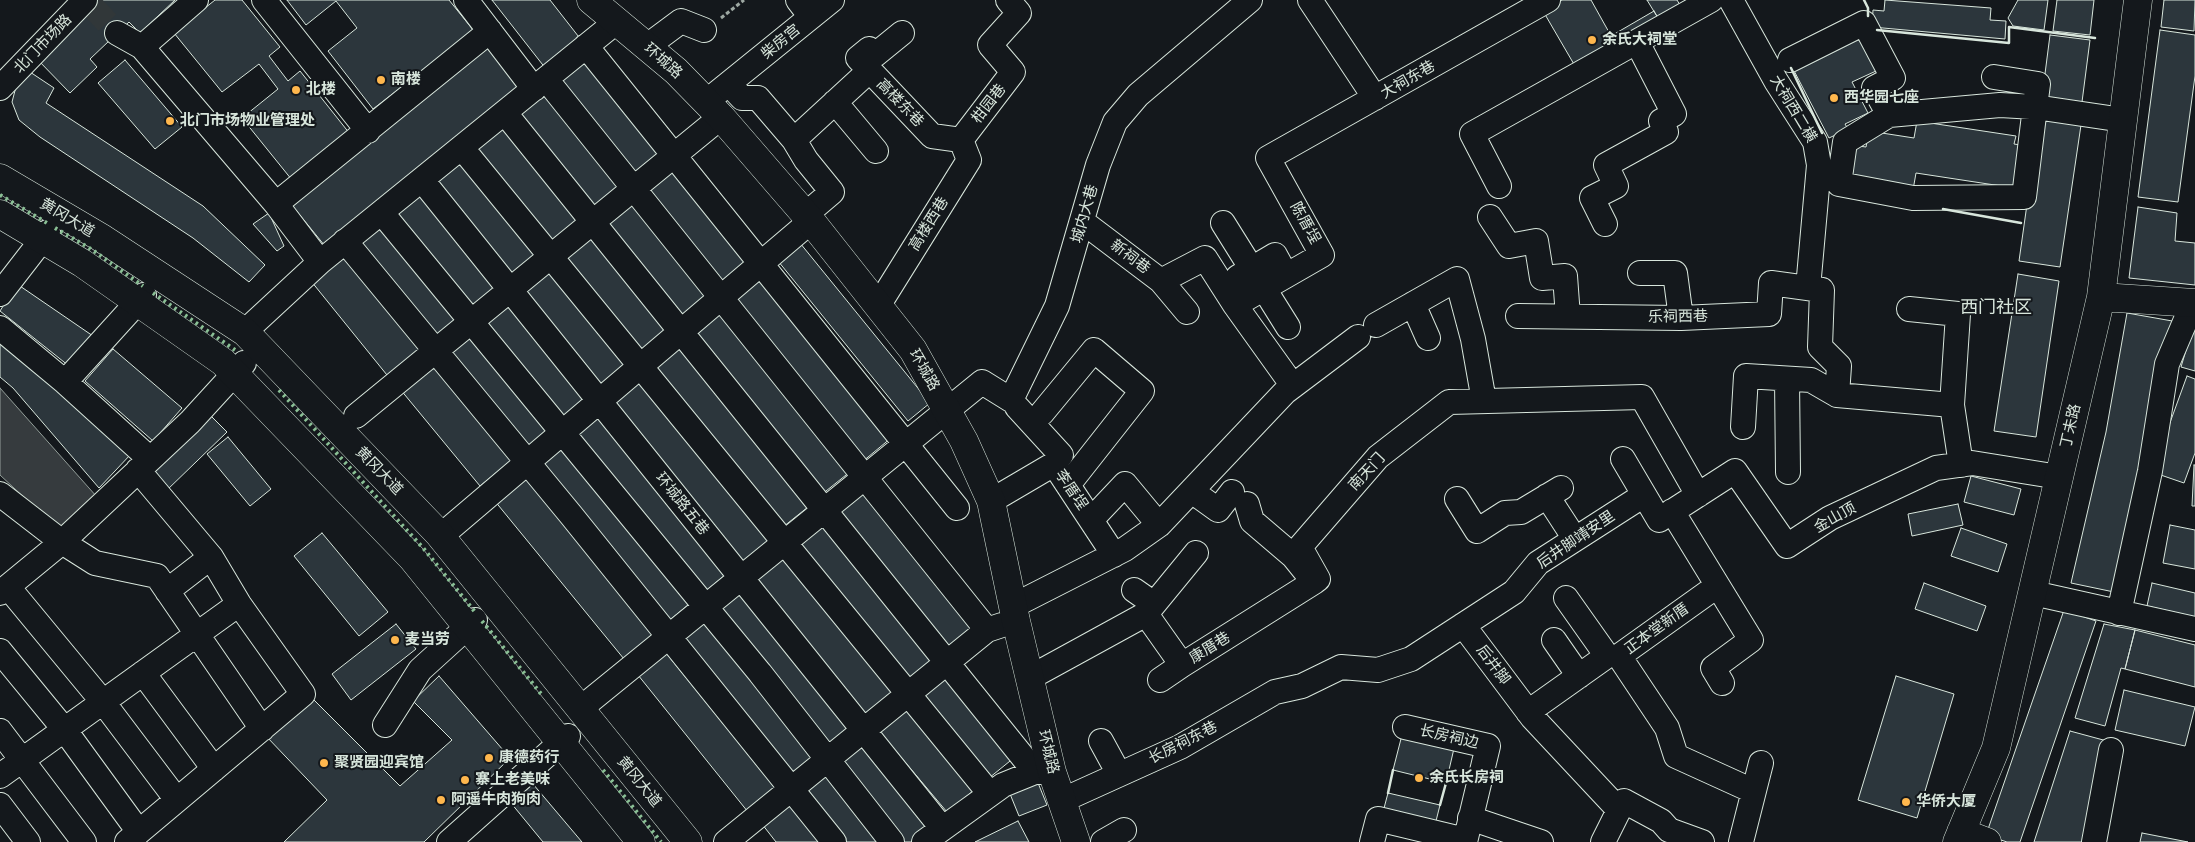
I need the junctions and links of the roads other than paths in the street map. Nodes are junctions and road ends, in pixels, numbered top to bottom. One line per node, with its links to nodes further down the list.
1 (196, 0): 22 (street)
2 (264, 0): 37 (street)
3 (466, 0): 17 (street)
4 (591, 0): 15 (main road, 环城路)
5 (832, 0): 14 (street, 柴房宫)
6 (1008, 0): 39 (street, 柑园巷)
7 (1250, 0): 51 (street, 城内大巷)
8 (1310, 0): 30 (street)
9 (1548, 0): 30 (street, 大祠东巷)
10 (1711, 0): 20 (street)
11 (1731, 0): 61 (street, 大祠西二横)
12 (2138, 0): 36 (main road, 丁未路)
13 (87, 2): 29 (street, 北门市场路)
14 (805, 8): 28 (street, 柴房宫)
15 (616, 22): 21 (street); 23 (main road, 环城路)
16 (712, 24): 23 (street)
17 (490, 31): 27 (street); 37 (street)
18 (118, 33): 22 (street)
19 (902, 33): 25 (street, 高楼东巷)
20 (1637, 42): 45 (street); 53 (street)
21 (586, 46): 27 (street); 103 (street)
22 (142, 47): 46 (street)
23 (646, 47): 33 (main road, 环城路)
24 (1790, 60): 35 (street)
25 (868, 71): 31 (street, 高楼东巷); 39 (street, 高楼东巷)
26 (1994, 77): 32 (street)
27 (540, 84): 34 (street); 126 (street)
28 (729, 84): 33 (street, 柴房宫); 38 (street)
29 (0, 88)
30 (1375, 98): 42 (street, 大祠东巷)
31 (835, 102): 38 (street, 高楼东巷); 41 (street)
32 (2035, 107): 35 (street); 35 (street); 36 (street)
33 (713, 110): 49 (main road, 环城路); 88 (street, 柴房宫)
34 (505, 113): 40 (street); 151 (street)
35 (1889, 115)
36 (2123, 120): 64 (main road, 丁未路)
37 (368, 131): 46 (street)
38 (794, 140): 49 (street)
39 (961, 140): 68 (street, 高楼西巷)
40 (462, 148): 44 (street); 155 (street)
41 (876, 151)
42 (1268, 158): 58 (street, 陈厝埕)
43 (0, 178): 169 (main road, 黄冈大道)
44 (422, 180): 47 (street); 162 (street, 环城路五巷)
45 (1500, 186)
46 (276, 204): 56 (street)
47 (382, 213): 55 (street); 172 (street)
48 (0, 214): 168 (main road, 黄冈大道)
49 (808, 218): 68 (main road, 环城路); 107 (street)
50 (1490, 218): 72 (street)
51 (1083, 222): 59 (street, 新祠巷); 86 (street, 城内大巷)
52 (1224, 223): 58 (street)
53 (1605, 224)
54 (48, 232): 62 (street)
55 (345, 242): 56 (street); 171 (street)
56 (320, 262): 74 (street)
57 (1640, 273): 73 (street)
58 (1257, 279): 60 (street); 67 (street, 陈厝埕); 75 (street)
59 (1162, 281): 60 (street, 新祠巷); 70 (street)
60 (1223, 285): 67 (street)
61 (1808, 288): 73 (street, 乐祠西巷); 82 (street)
62 (0, 294)
63 (144, 295): 80 (street)
64 (2101, 297): 65 (main road); 95 (main road, 丁未路)
65 (2194, 303): 123 (street)
66 (1413, 304): 77 (street); 81 (street); 83 (street)
67 (1235, 305): 81 (street)
68 (878, 306): 86 (main road, 环城路)
69 (1909, 309): 84 (street)
70 (1186, 312)
71 (1518, 316): 72 (street, 乐祠西巷)
72 (1568, 317): 73 (street, 乐祠西巷)
73 (1680, 318)
74 (253, 324)
75 (1288, 327)
76 (0, 328): 80 (street)
77 (1428, 338)
78 (244, 363): 91 (street)
79 (1787, 379): 82 (street); 89 (street); 94 (street)
80 (65, 382): 91 (street)
81 (1293, 386): 97 (street)
82 (1837, 395): 84 (street)
83 (1484, 401): 100 (street, 南天门); 113 (street, 南天门)
84 (1952, 405): 93 (street)
85 (1017, 407): 92 (street, 李厝埕)
86 (946, 410): 102 (main road, 环城路); 137 (street)
87 (1042, 413): 96 (street)
88 (356, 416)
89 (1743, 427)
90 (1623, 459): 99 (street)
91 (144, 464): 109 (street); 112 (street)
92 (1054, 464): 96 (street, 李厝埕); 102 (street)
93 (1961, 464): 95 (street, 金山顶); 100 (street, 金山顶)
94 (1788, 472)
95 (2059, 477): 118 (main road, 丁未路)
96 (1068, 485): 105 (street, 李厝埕)
97 (1193, 492): 106 (street); 113 (street)
98 (0, 494): 109 (street)
99 (1644, 495): 104 (street); 108 (street, 后井脚靖安里)
100 (1698, 495): 104 (street, 金山顶)
101 (1457, 499): 108 (street)
102 (991, 501): 122 (main road, 环城路)
103 (956, 508)
104 (1665, 516): 114 (street)
105 (1091, 520): 106 (street); 110 (street, 李厝埕)
106 (1159, 525): 110 (street)
107 (449, 529)
108 (1575, 539): 125 (street, 后井脚靖安里)
109 (62, 542): 115 (street); 117 (street)
110 (1114, 554): 122 (street)
111 (1196, 554): 121 (street)
112 (211, 557): 117 (street); 120 (street)
113 (1314, 582): 131 (street, 康厝巷)
114 (1716, 586): 136 (street); 154 (street, 正本堂新厝)
115 (4, 590): 138 (street)
116 (1134, 590): 121 (street)
117 (167, 591): 128 (street)
118 (2033, 593): 123 (street); 164 (main road, 丁未路)
119 (1566, 598): 133 (street)
120 (239, 604): 128 (street); 143 (street)
121 (1150, 609): 131 (street, 康厝巷); 134 (street)
122 (1014, 613): 126 (street); 134 (main road, 环城路)
123 (2119, 613): 127 (street)
124 (475, 620): 140 (street)
125 (1463, 625): 139 (street, 后井脚); 152 (street, 长房祠东巷)
126 (987, 630): 170 (street)
127 (2195, 630)
128 (196, 635): 132 (street); 143 (street)
129 (1554, 640): 133 (street)
130 (0, 651): 142 (street)
131 (1182, 666): 135 (street)
132 (143, 673): 138 (street); 150 (street)
133 (1579, 676): 139 (street)
134 (1031, 677): 151 (main road, 环城路)
135 (1160, 680)
136 (1722, 683)
137 (591, 700)
138 (103, 702): 142 (street); 156 (street)
139 (1528, 712): 159 (street, 后井脚)
140 (385, 725)
141 (1405, 727): 161 (street, 长房祠边)
142 (64, 729): 148 (street); 163 (street)
143 (262, 729): 150 (street)
144 (0, 731): 148 (street)
145 (568, 736): 167 (street)
146 (1101, 741): 152 (street)
147 (2111, 750): 181 (street)
148 (23, 758): 153 (street); 166 (street)
149 (1762, 763): 154 (street)
150 (214, 769): 156 (street)
151 (1043, 772): 155 (street); 157 (main road, 环城路)
152 (1119, 774): 157 (street, 长房祠东巷)
153 (0, 776)
154 (1753, 791): 179 (street)
155 (990, 794): 162 (street)
156 (177, 800): 163 (street)
157 (1063, 800): 173 (main road, 环城路)
158 (0, 805): 165 (street)
159 (1619, 810): 177 (street); 178 (street)
160 (1124, 830): 174 (street)
161 (1467, 833): 175 (street); 176 (street)
162 (933, 835)
163 (133, 837)
164 (1959, 837): 180 (main road)
165 (28, 842)
166 (84, 842)
167 (449, 842)
168 (641, 842)
169 (688, 842)
170 (726, 842)
171 (834, 842)
172 (892, 842)
173 (1076, 842)
174 (1103, 842)
175 (1372, 842)
176 (1541, 842)
177 (1603, 842)
178 (1702, 842)
179 (1741, 842)
180 (1988, 842)
181 (2094, 842)

